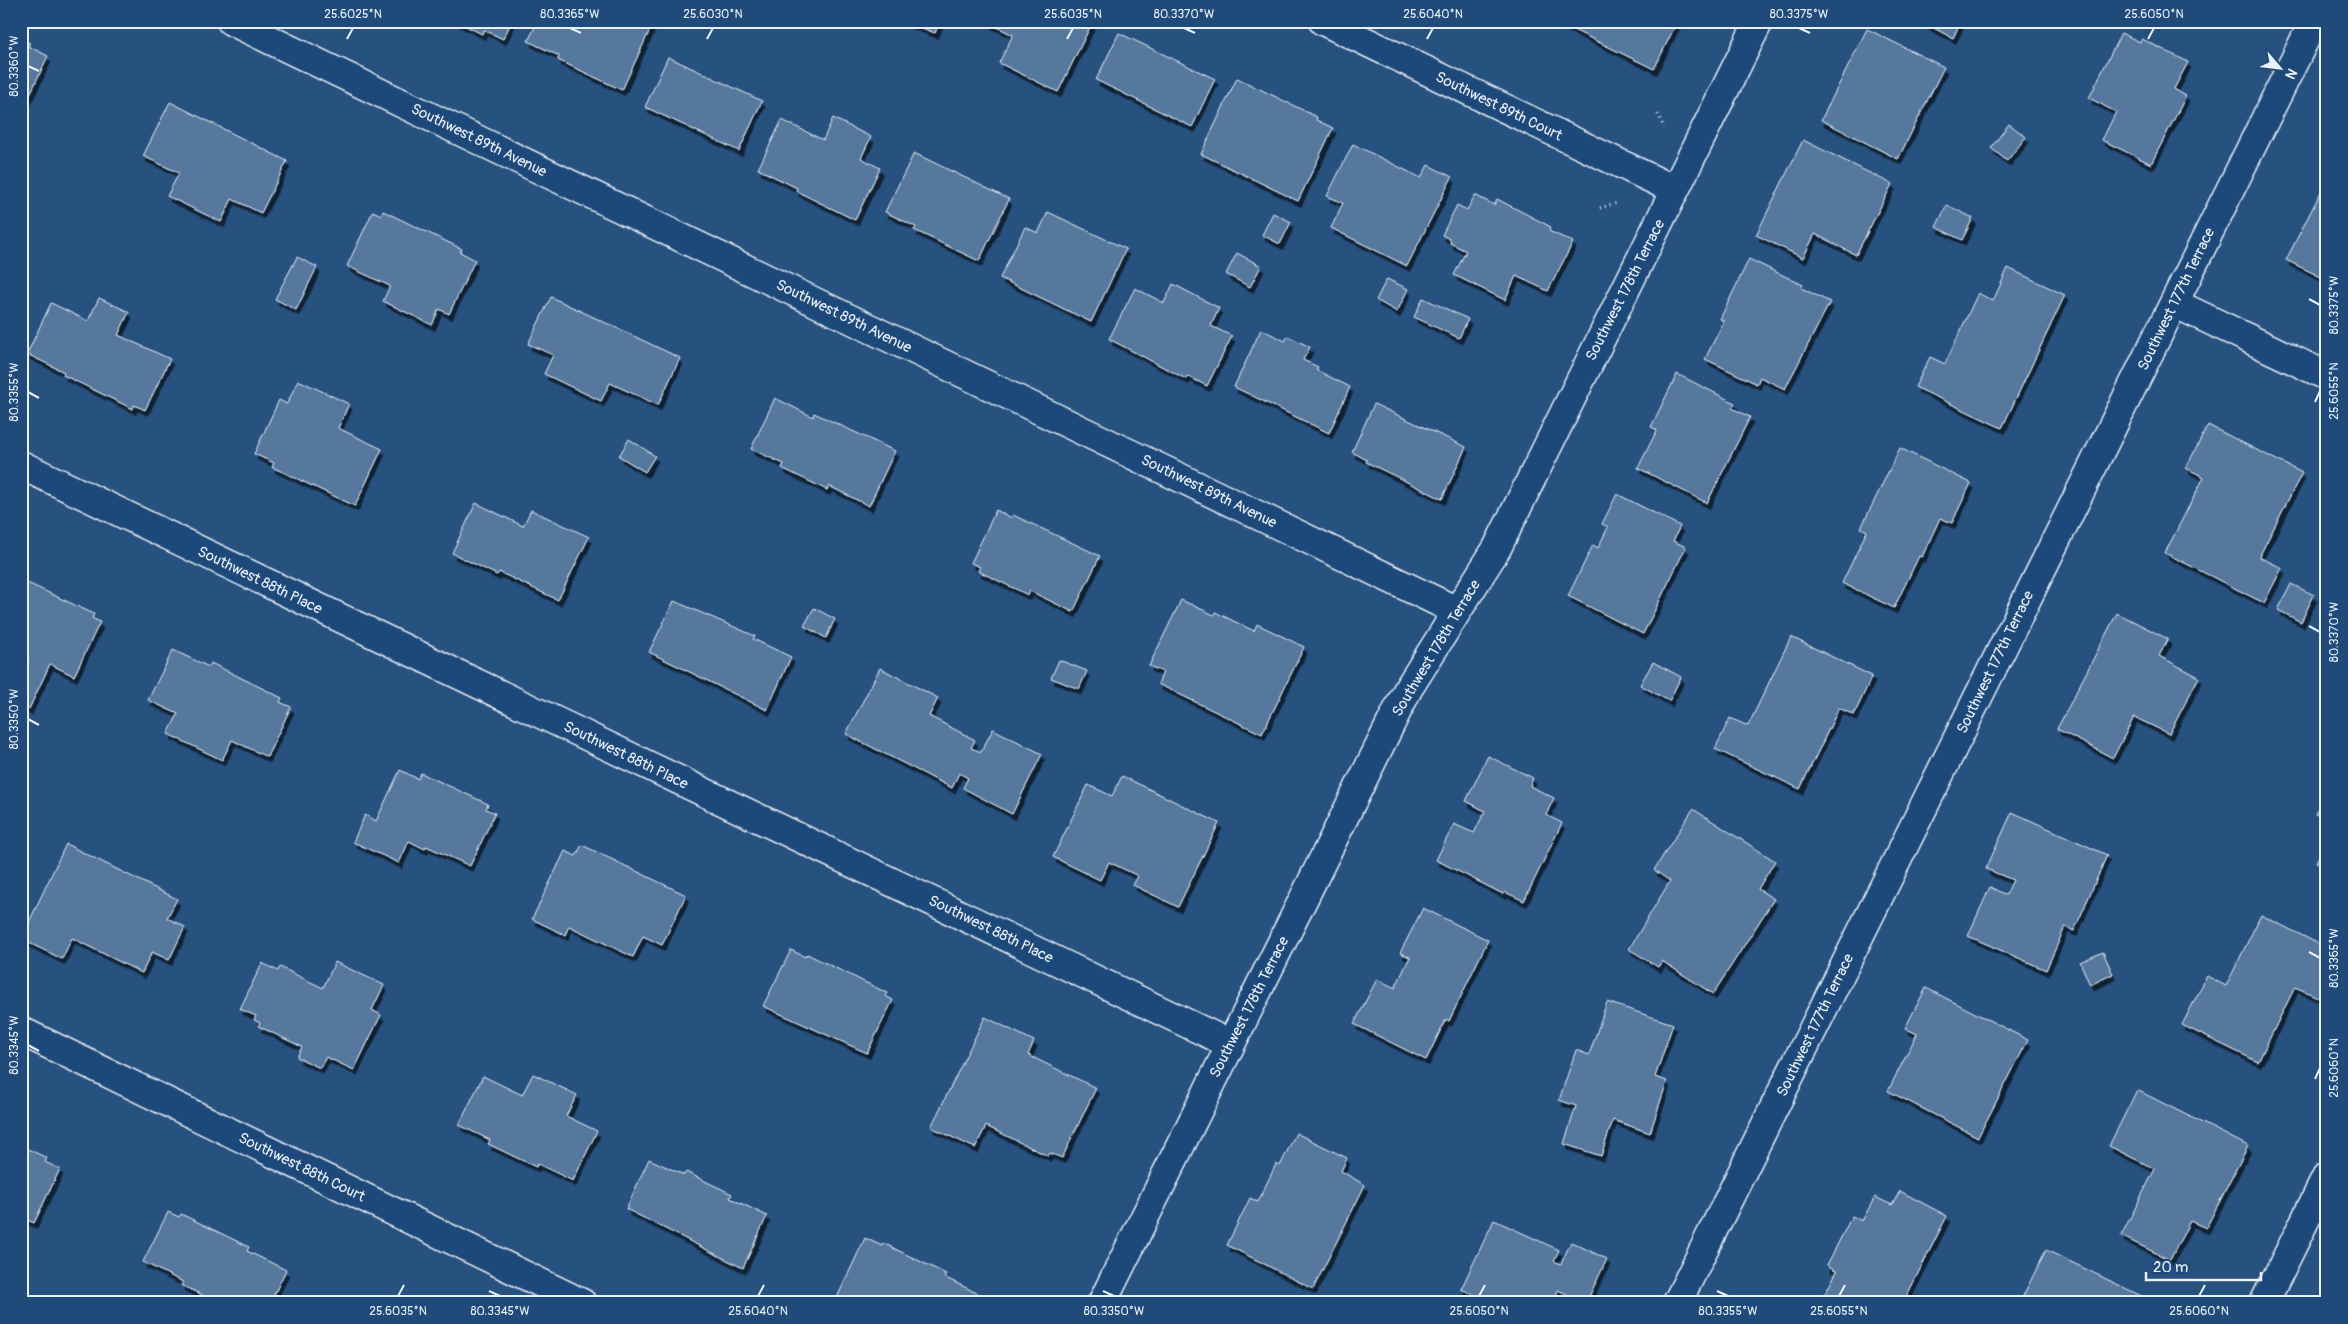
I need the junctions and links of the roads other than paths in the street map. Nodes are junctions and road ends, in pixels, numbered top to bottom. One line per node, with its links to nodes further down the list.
1 (231, 21): 9 (street, Southwest 89th Avenue)
2 (1323, 21): 5 (street, Southwest 89th Court)
3 (1759, 21): 5 (street, Southwest 178th Terrace)
4 (2314, 21): 6 (street, Southwest 177th Terrace)
5 (1675, 190): 9 (street, Southwest 178th Terrace)
6 (2174, 303): 7 (street); 15 (street, Southwest 177th Terrace)
7 (2327, 376)
8 (21, 465): 11 (street, Southwest 88th Place)
9 (1457, 611): 11 (street, Southwest 178th Terrace)
10 (21, 1031): 13 (street, Southwest 88th Court)
11 (1230, 1044): 14 (street, Southwest 178th Terrace)
12 (2327, 1176): 16 (street)
13 (582, 1303)
14 (1102, 1303)
15 (1677, 1303)
16 (2264, 1303)

